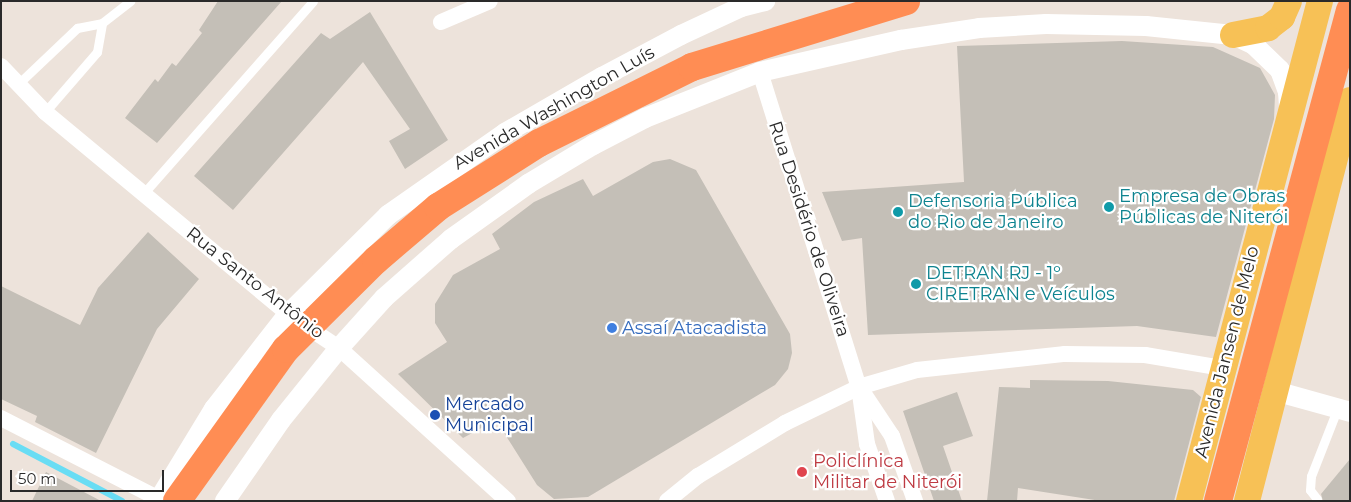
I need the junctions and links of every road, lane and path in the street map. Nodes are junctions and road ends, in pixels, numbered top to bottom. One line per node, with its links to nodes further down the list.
1 (130, 1): 11 (lane)
2 (313, 1): 19 (lane)
3 (490, 1): 10 (street)
4 (765, 1): 8 (street, Avenida Washington Luís)
5 (906, 1): 28 (highway)
6 (1289, 1): 12 (main road)
7 (1320, 1): 17 (main road, Avenida Jansen de Melo)
8 (740, 4): 20 (street, Avenida Washington Luís)
9 (1350, 10): 35 (highway)
10 (441, 22)
11 (102, 23): 15 (lane); 18 (lane)
12 (1233, 35): 14 (street); 17 (street)
13 (1, 66): 15 (street, Rua Santo Antônio)
14 (760, 72): 21 (street); 23 (street, Rua Desidério de Oliveira)
15 (17, 85): 18 (street, Rua Santo Antônio)
16 (1350, 100): 24 (main road)
17 (1289, 111): 22 (main road, Avenida Jansen de Melo)
18 (45, 112): 19 (street, Rua Santo Antônio)
19 (144, 194): 20 (street, Rua Santo Antônio)
20 (288, 314): 21 (street, Rua Santo Antônio); 28 (street, Avenida Washington Luís)
21 (339, 348): 29 (street); 30 (street, Rua Santo Antônio)
22 (1223, 368): 23 (street); 34 (main road, Avenida Jansen de Melo)
23 (859, 387): 31 (street); 32 (street, Rua Desidério de Oliveira); 33 (street, Rua Desidério de Oliveira)
24 (1275, 391): 25 (street); 36 (main road)
25 (1344, 409): 27 (lane)
26 (1, 418): 28 (street)
27 (1317, 499)
28 (164, 500)
29 (225, 501)
30 (508, 501)
31 (667, 501)
32 (887, 501)
33 (915, 501)
34 (1189, 501)
35 (1218, 501)
36 (1247, 501)

